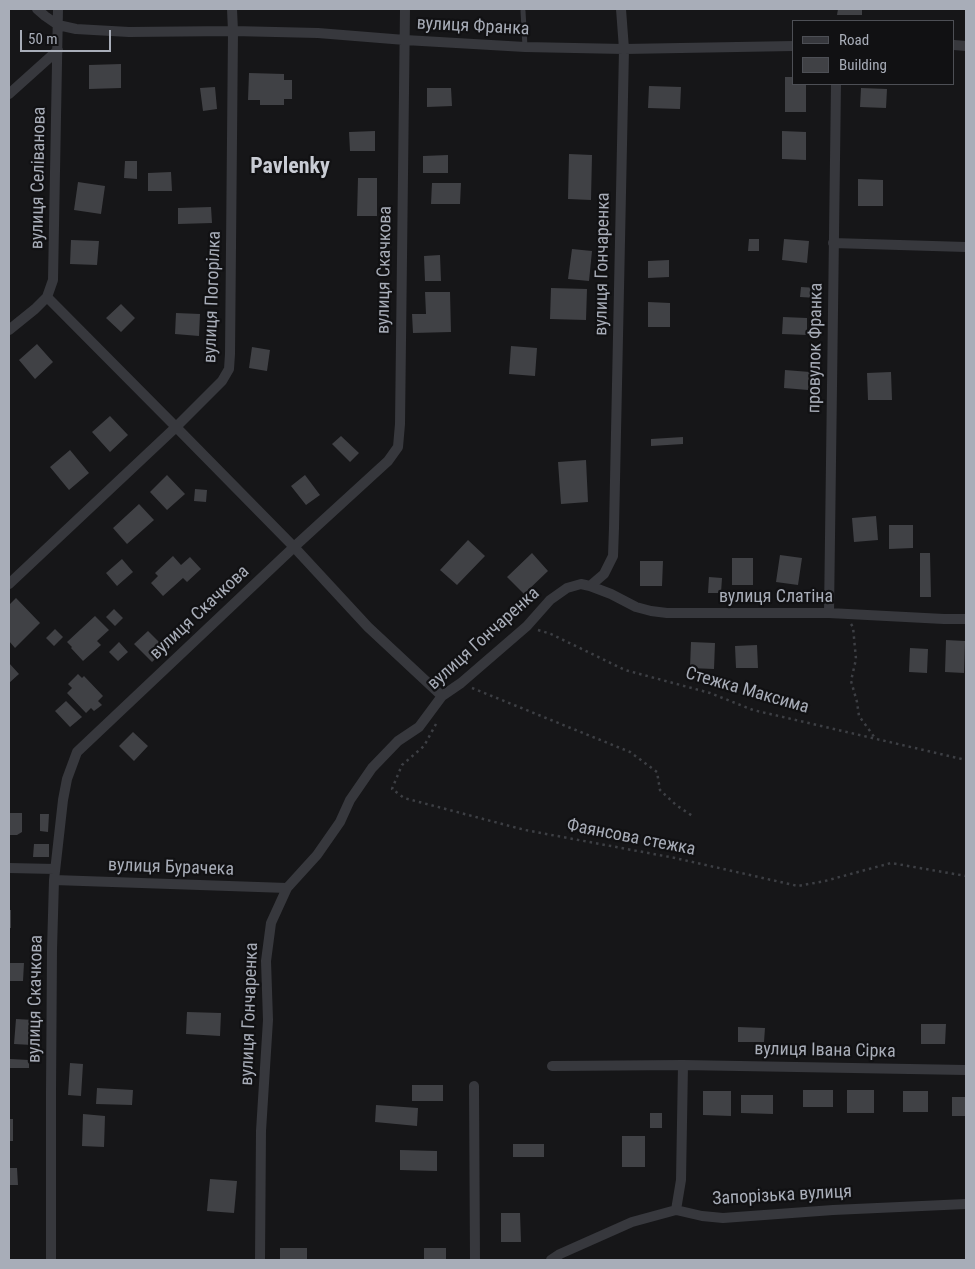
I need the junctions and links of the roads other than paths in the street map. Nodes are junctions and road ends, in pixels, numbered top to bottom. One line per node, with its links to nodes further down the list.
1 (37, 9): 7 (street, вулиця Франка)
2 (58, 9): 7 (street, вулиця Селіванова)
3 (232, 9): 8 (street, вулиця Погорілка)
4 (405, 9): 9 (street, вулиця Скачкова)
5 (621, 9): 12 (street, вулиця Гончаренка)
6 (523, 11): 11 (lane)
7 (58, 25): 8 (street, вулиця Франка); 13 (street, вулиця Селіванова)
8 (233, 31): 9 (street, вулиця Франка); 20 (street, вулиця Погорілка)
9 (405, 40): 11 (street, вулиця Франка); 21 (street, вулиця Скачкова)
10 (792, 46): 12 (street, вулиця Франка)
11 (525, 47): 12 (street, вулиця Франка)
12 (624, 49): 23 (street, вулиця Гончаренка)
13 (58, 50): 15 (street); 18 (street, вулиця Селіванова)
14 (836, 85): 16 (street, провулок Франка)
15 (9, 94)
16 (833, 243): 17 (street); 24 (street, провулок Франка)
17 (966, 246)
18 (47, 297): 19 (street); 20 (street)
19 (9, 330)
20 (176, 427): 21 (street); 22 (street, вулиця Погорілка)
21 (294, 547): 26 (street); 28 (street, вулиця Скачкова)
22 (9, 584)
23 (590, 586): 24 (street, вулиця Слатіна); 26 (street, вулиця Гончаренка)
24 (830, 613): 25 (street, вулиця Слатіна)
25 (966, 619)
26 (442, 696): 30 (street, вулиця Гончаренка)
27 (9, 868): 28 (street)
28 (55, 869): 29 (street, вулиця Скачкова)
29 (54, 880): 30 (street, вулиця Бурачека); 37 (street, вулиця Скачкова)
30 (287, 888): 38 (street, вулиця Гончаренка)
31 (683, 1065): 32 (street, вулиця Івана Сірка); 33 (street, вулиця Івана Сірка); 36 (street)
32 (552, 1066)
33 (966, 1070)
34 (474, 1086): 39 (street)
35 (966, 1204): 36 (street, Запорізька вулиця)
36 (676, 1210): 40 (street, Запорізька вулиця)
37 (51, 1260)
38 (260, 1260)
39 (475, 1260)
40 (551, 1260)

